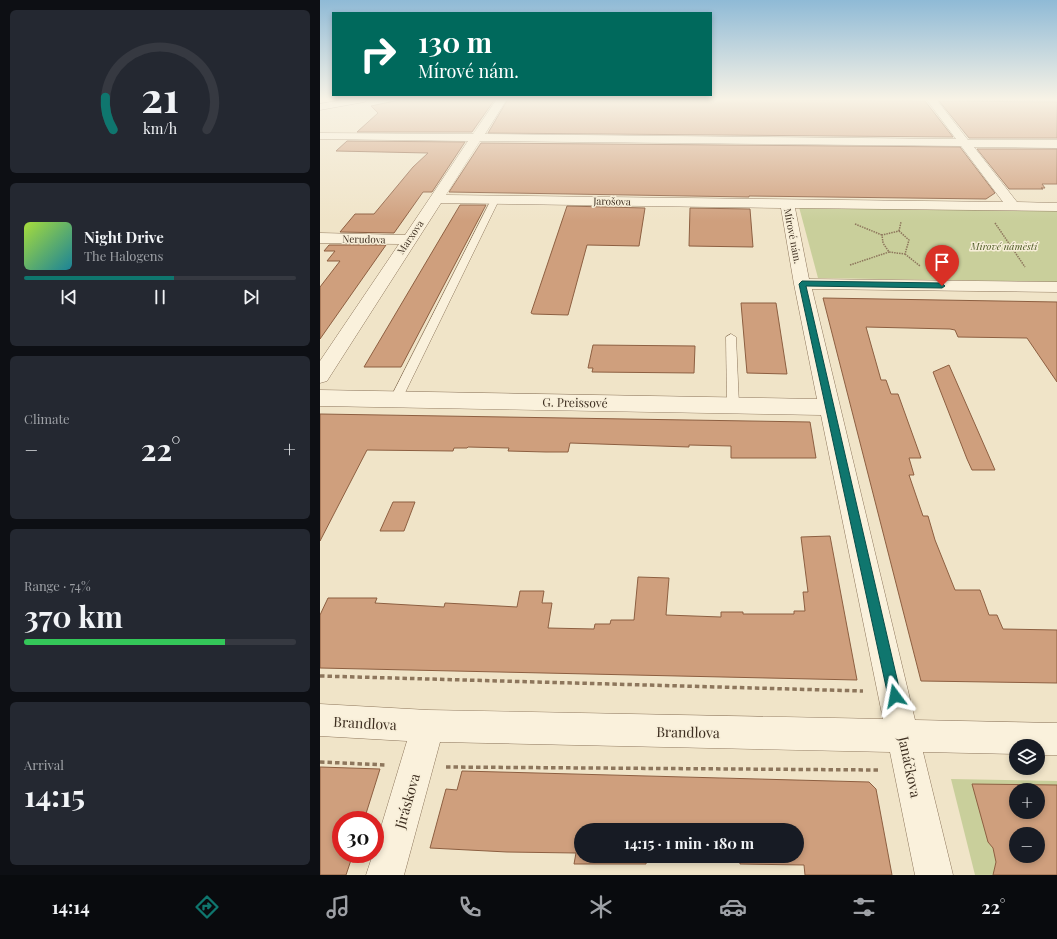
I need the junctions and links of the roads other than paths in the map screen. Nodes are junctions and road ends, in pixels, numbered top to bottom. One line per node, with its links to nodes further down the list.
1 (474, 140): 6 (street, Marxova)
2 (706, 140): 4 (street)
3 (962, 140): 4 (street)
4 (964, 143): 5 (street); 9 (street)
5 (1057, 144)
6 (437, 199): 7 (street, Jarošova); 12 (street, Marxova)
7 (495, 200): 8 (street, Jarošova); 18 (lane)
8 (787, 204): 9 (street, Mírové nám.); 13 (street, Mírové nám.)
9 (1013, 206): 10 (street, Mírové nám.)
10 (1057, 207)
11 (320, 238): 12 (street, Nerudova)
12 (408, 240): 16 (street, Marxova)
13 (802, 284): 14 (street); 20 (street, Janáčkova)
14 (1057, 287)
15 (730, 337): 19 (lane)
16 (320, 376)
17 (320, 398): 18 (street, G. Preissové)
18 (396, 399): 19 (street, G. Preissové)
19 (733, 405): 20 (street, G. Preissové)
20 (830, 407): 23 (street, Janáčkova)
21 (320, 720): 22 (street, Brandlova)
22 (428, 726): 23 (street, Brandlova); 25 (street, Jiráskova)
23 (903, 734): 24 (street, Brandlova); 26 (street, Janáčkova)
24 (1057, 738)
25 (385, 875)
26 (934, 875)

